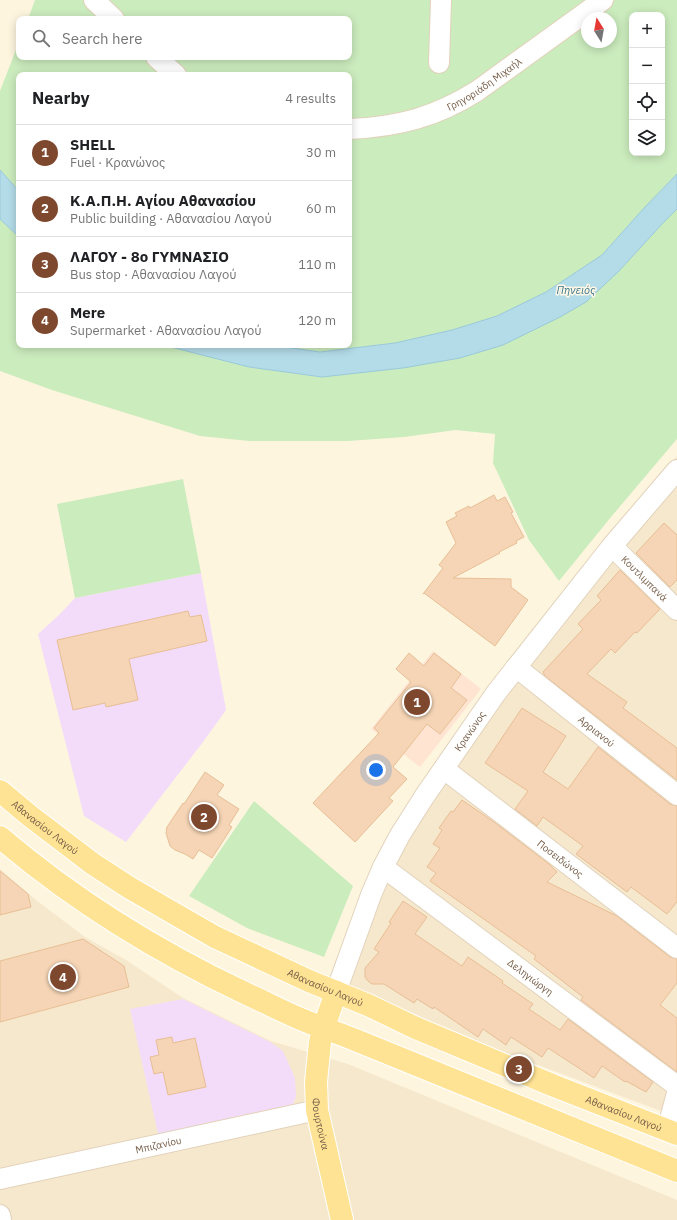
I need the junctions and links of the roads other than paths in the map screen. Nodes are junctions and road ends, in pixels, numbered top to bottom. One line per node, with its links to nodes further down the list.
1 (94, 0): 4 (street)
2 (441, 0): 6 (street)
3 (603, 0): 8 (street, Γρηγοριάδη Μιχαήλ)
4 (111, 16)
5 (159, 60): 7 (street)
6 (440, 63)
7 (173, 72)
8 (352, 129)
9 (677, 470): 10 (street, Κρανώνος)
10 (671, 489): 11 (street, Κρανώνος)
11 (612, 546): 12 (street, Κουτλιμπανά); 13 (street, Κρανώνος)
12 (677, 610)
13 (516, 667): 14 (street, Κρανώνος); 16 (street, Αρριανού)
14 (444, 769): 18 (street, Κρανώνος); 19 (street, Ποσειδώνος)
15 (0, 791): 20 (main road, Αθανασίου Λαγού)
16 (677, 795)
17 (0, 837): 21 (main road)
18 (383, 868): 20 (street, Κρανώνος); 22 (street, Δεληγιώργη)
19 (677, 948)
20 (336, 992): 21 (main road, Κρανώνος); 25 (main road, Αθανασίου Λαγού)
21 (324, 1027): 24 (main road, Φουρτούνα); 26 (main road)
22 (677, 1086)
23 (677, 1093): 25 (street)
24 (317, 1110): 27 (street, Μπιζανίου); 30 (main road, Φουρτούνα)
25 (672, 1132)
26 (677, 1171)
27 (0, 1179)
28 (0, 1215): 29 (street)
29 (1, 1220)
30 (342, 1220)

